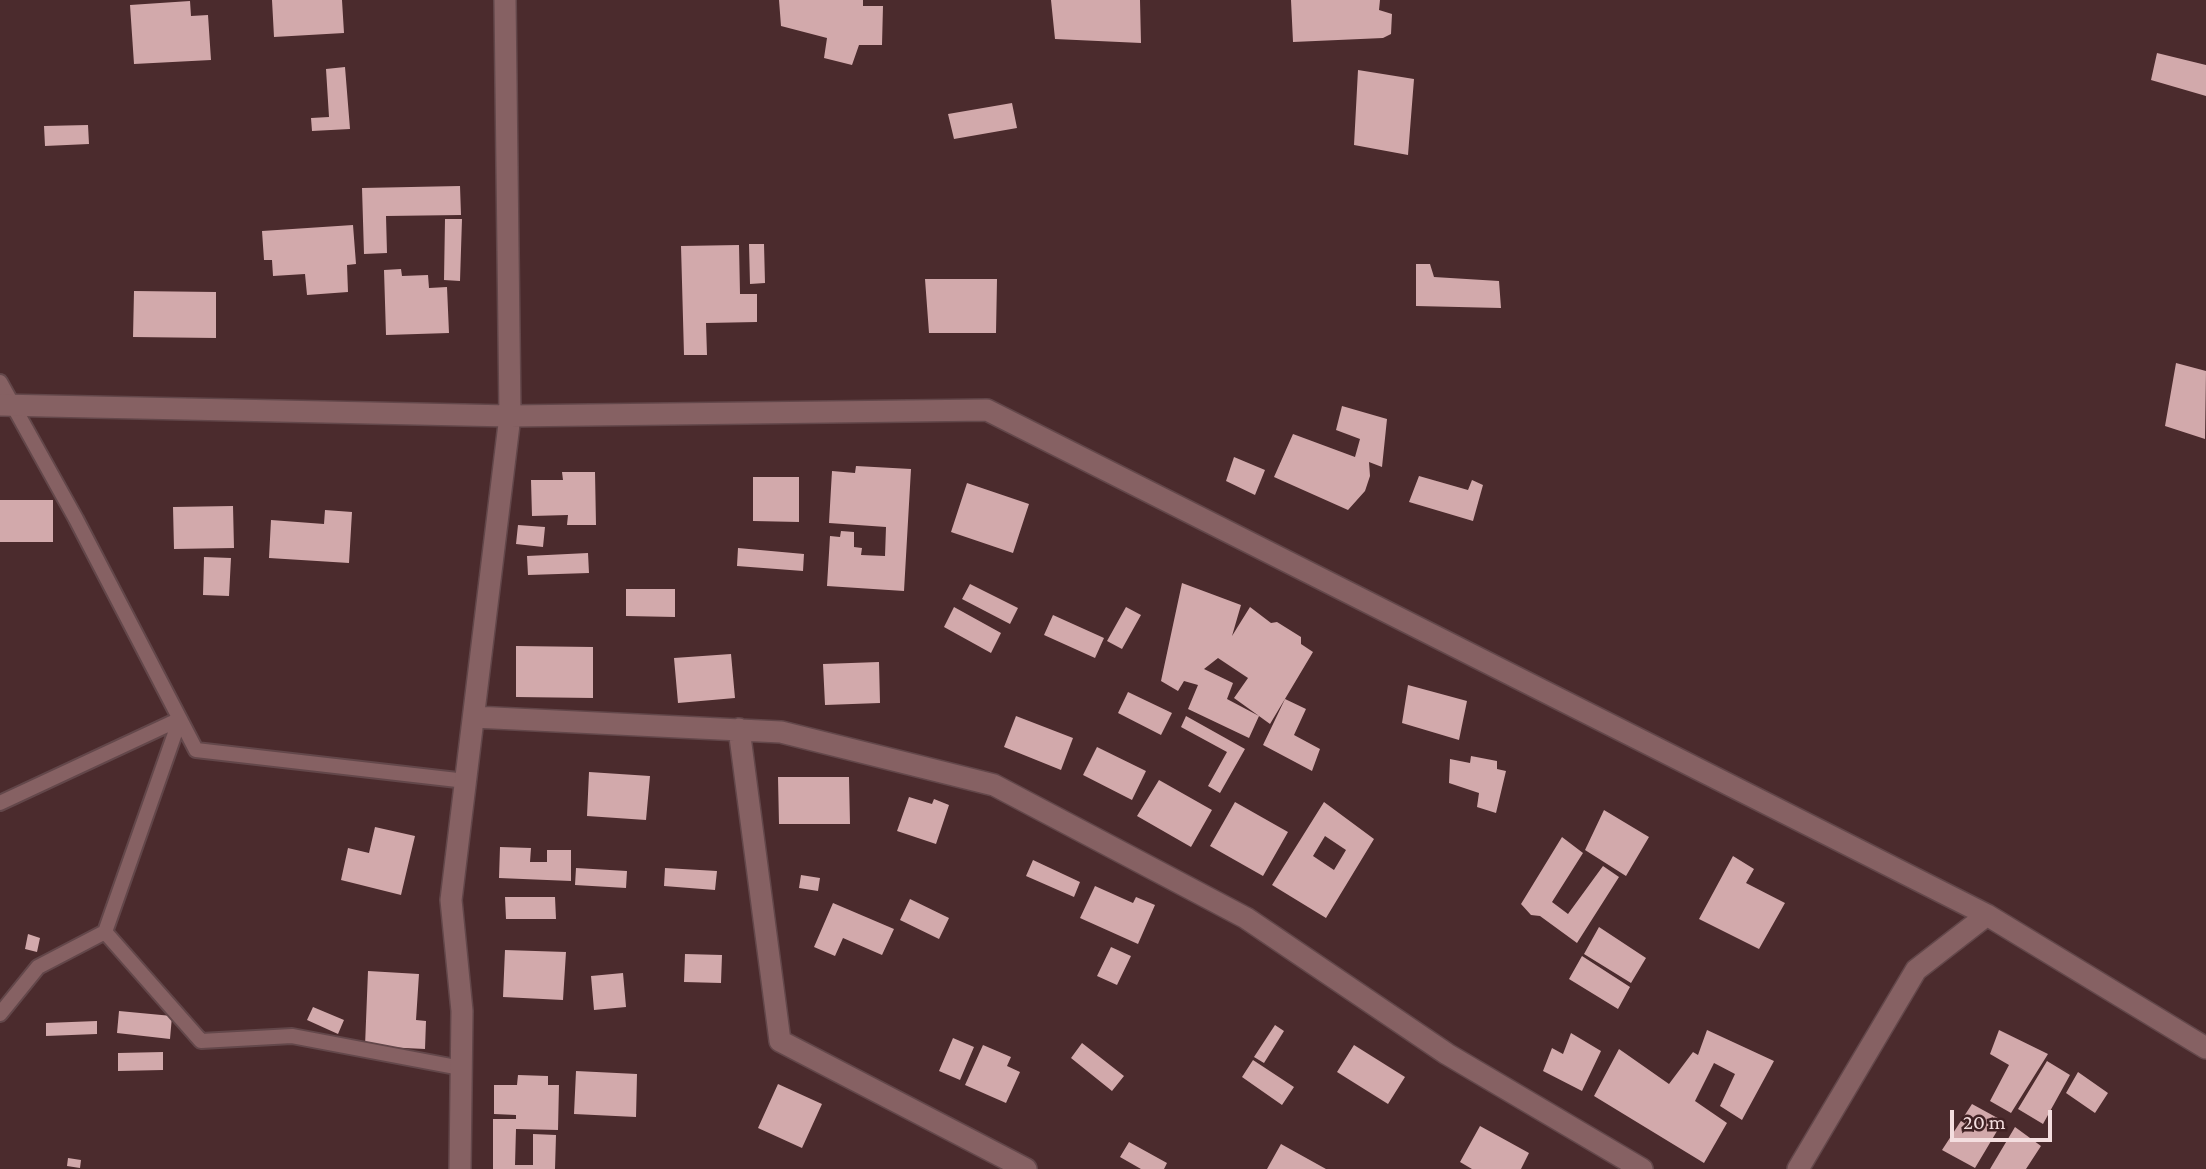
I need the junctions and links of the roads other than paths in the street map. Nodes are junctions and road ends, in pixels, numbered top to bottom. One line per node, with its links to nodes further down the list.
1 (505, 0): 4 (street)
2 (0, 382): 3 (lane)
3 (6, 405): 4 (street); 6 (lane)
4 (510, 416): 5 (street); 10 (street)
5 (474, 717): 7 (street); 8 (street)
6 (180, 719): 8 (lane); 9 (lane); 11 (lane)
7 (739, 729): 16 (street); 17 (street)
8 (466, 780): 14 (street)
9 (0, 803)
10 (1987, 915): 13 (street); 18 (street)
11 (105, 932): 12 (lane); 14 (lane)
12 (0, 1014)
13 (2206, 1048)
14 (461, 1068): 15 (street)
15 (460, 1169)
16 (1026, 1169)
17 (1642, 1169)
18 (1798, 1169)

